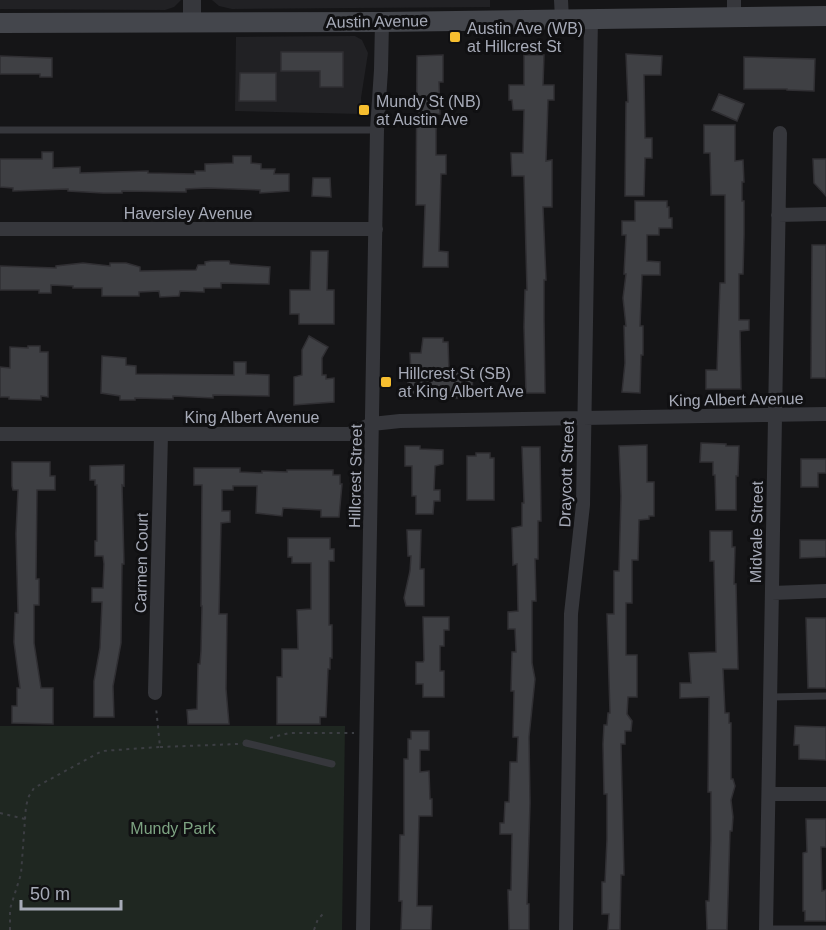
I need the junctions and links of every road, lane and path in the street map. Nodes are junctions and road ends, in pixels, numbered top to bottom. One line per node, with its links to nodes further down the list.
1 (192, 0): 6 (street)
2 (734, 8): 4 (main road, Austin Avenue); 5 (main road, Austin Avenue)
3 (562, 9): 5 (main road, Austin Avenue); 7 (main road, Austin Avenue)
4 (826, 16)
5 (591, 18): 18 (street, Draycott Street)
6 (192, 22): 7 (main road, Austin Avenue); 8 (main road, Austin Avenue)
7 (382, 22): 10 (street, Hillcrest Street)
8 (0, 23)
9 (0, 130): 10 (lane)
10 (377, 130): 15 (street, Hillcrest Street)
11 (780, 133): 13 (street, Midvale Street)
12 (826, 214): 13 (street)
13 (778, 215): 17 (street, Midvale Street)
14 (0, 229): 15 (street, Haversley Avenue)
15 (375, 230): 19 (street, Hillcrest Street)
16 (826, 414): 17 (street, King Albert Avenue)
17 (774, 415): 18 (street, King Albert Avenue); 23 (street, Midvale Street)
18 (585, 417): 19 (street, King Albert Avenue); 39 (street, Draycott Street)
19 (372, 424): 21 (street, King Albert Avenue); 38 (street, Hillcrest Street)
20 (0, 434): 21 (street, King Albert Avenue)
21 (161, 434): 24 (street, Carmen Court)
22 (826, 591): 23 (street)
23 (772, 593): 26 (street, Midvale Street)
24 (155, 693): 32 (path)
25 (826, 696): 26 (lane)
26 (771, 697): 29 (street, Midvale Street)
27 (246, 743): 28 (lane)
28 (332, 764)
29 (769, 794): 30 (street); 35 (street, Midvale Street)
30 (826, 794)
31 (0, 813): 32 (path)
32 (25, 819): 36 (path)
33 (324, 913): 37 (path)
34 (826, 928): 35 (lane)
35 (766, 929)
36 (10, 930)
37 (314, 930)
38 (363, 930)
39 (566, 930)

